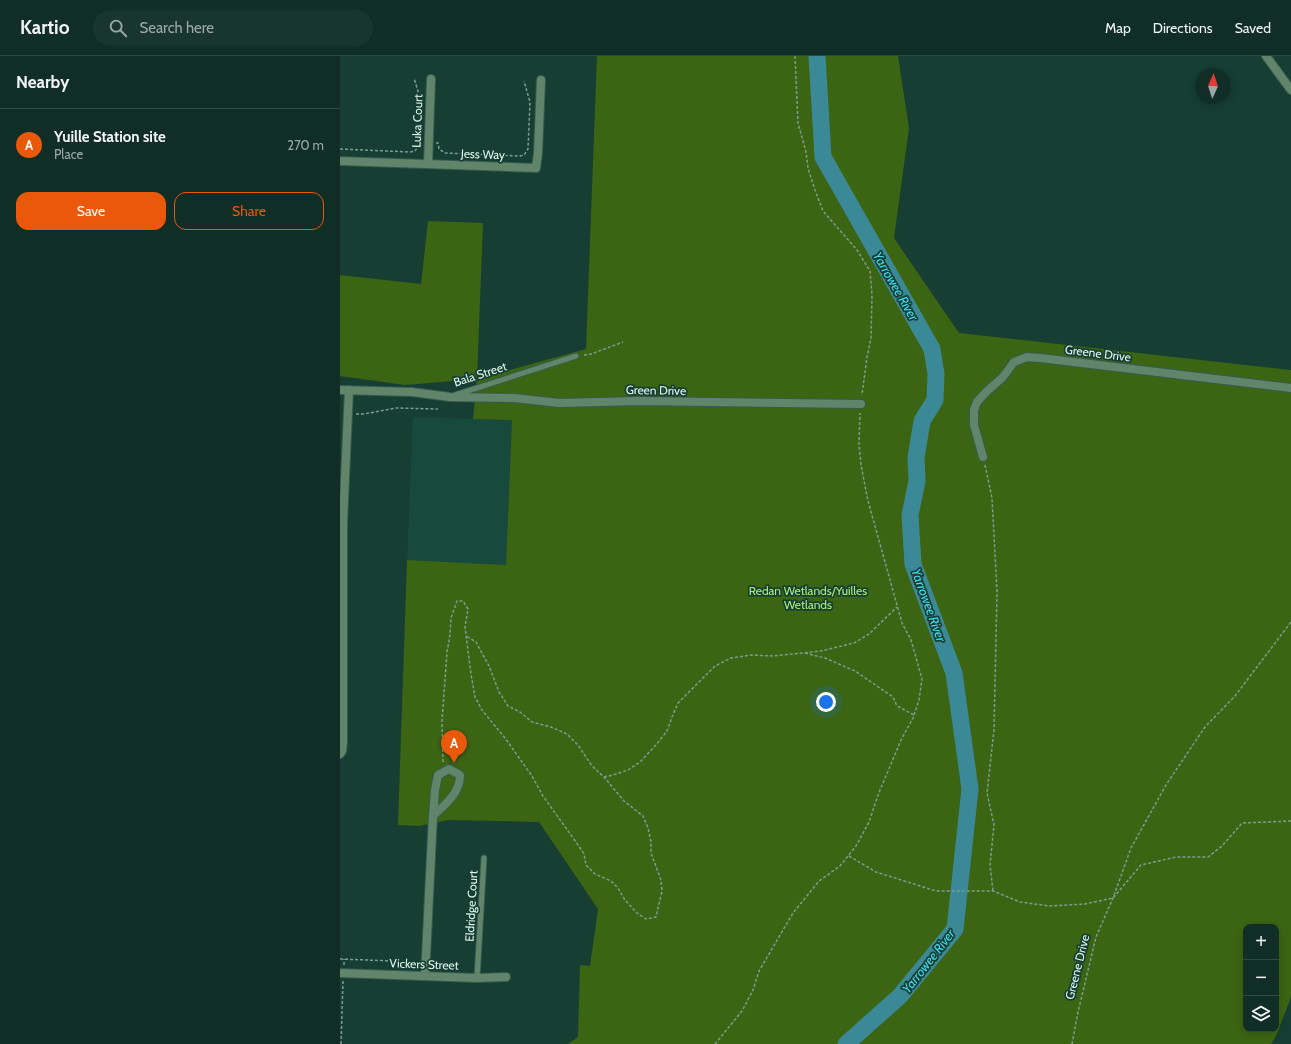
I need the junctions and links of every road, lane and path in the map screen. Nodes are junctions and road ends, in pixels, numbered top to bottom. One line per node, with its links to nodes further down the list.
1 (795, 56): 19 (path)
2 (1266, 56): 7 (street)
3 (414, 78): 8 (path)
4 (431, 79): 9 (street, Luka Court)
5 (541, 80): 12 (street, Jess Way)
6 (524, 82): 9 (path)
7 (1291, 90)
8 (419, 142): 9 (path); 10 (path)
9 (428, 143): 12 (street, Luka Court)
10 (340, 149)
11 (340, 161): 12 (street, Jess Way)
12 (428, 164)
13 (623, 342): 14 (path)
14 (576, 356): 18 (lane, Bala Street)
15 (1291, 388): 22 (street, Greene Drive)
16 (340, 390): 17 (street, Bala Street)
17 (349, 390): 18 (street, Bala Street); 21 (street)
18 (450, 397): 19 (street, Green Drive)
19 (861, 404): 24 (path)
20 (438, 409): 21 (path)
21 (348, 414): 23 (street)
22 (983, 457): 37 (path)
23 (341, 523): 27 (street)
24 (897, 607): 28 (path); 29 (path)
25 (1291, 622): 38 (path)
26 (466, 636): 31 (path); 32 (path); 32 (path)
27 (341, 638): 30 (street)
28 (803, 653): 29 (path); 32 (path)
29 (914, 716): 35 (path)
30 (340, 754)
31 (444, 772): 33 (street); 33 (street)
32 (604, 777)
33 (433, 816): 43 (street)
34 (1291, 821): 38 (path)
35 (848, 855): 37 (path); 47 (path)
36 (484, 858): 45 (lane, Eldridge Court)
37 (993, 891): 38 (path)
38 (1113, 898): 48 (path, Greene Drive)
39 (340, 959): 40 (path)
40 (344, 959): 41 (path); 42 (path)
41 (421, 964)
42 (342, 973): 43 (street, Vickers Street); 46 (path)
43 (425, 976): 45 (street, Vickers Street)
44 (506, 977): 45 (street, Vickers Street)
45 (477, 978)
46 (341, 1044)
47 (715, 1044)
48 (1072, 1044)

